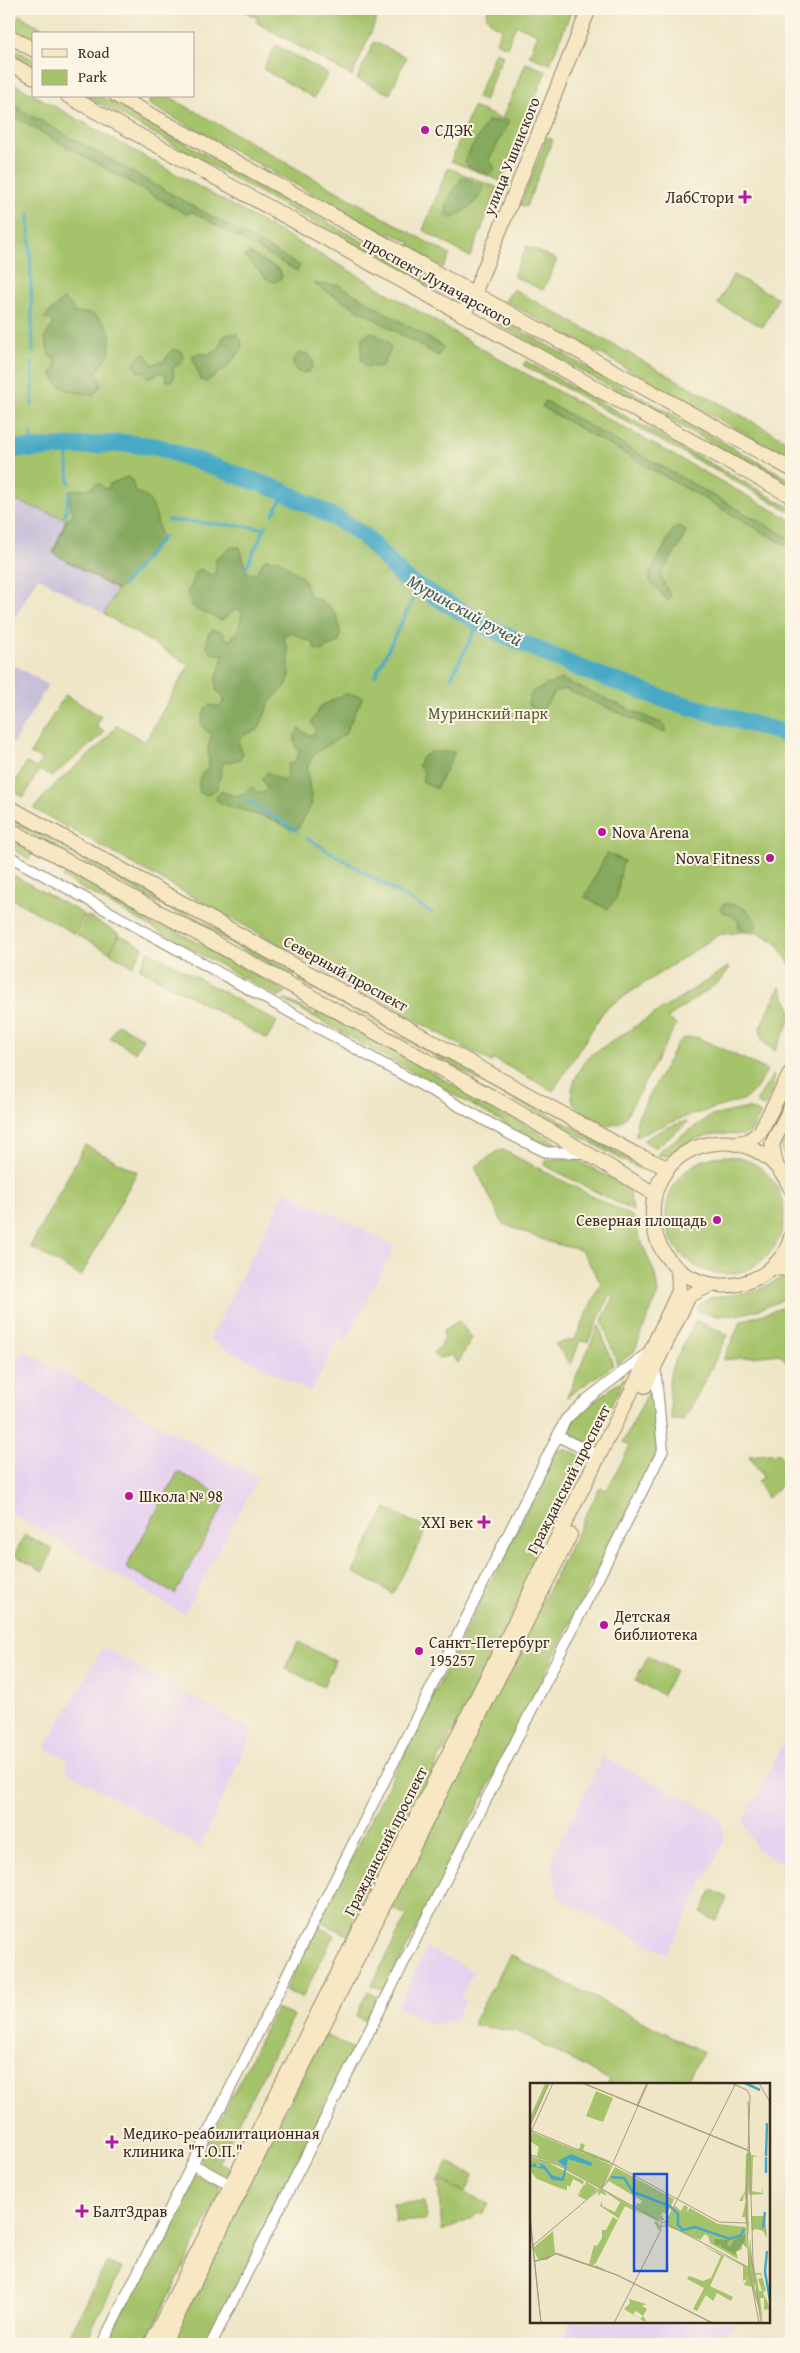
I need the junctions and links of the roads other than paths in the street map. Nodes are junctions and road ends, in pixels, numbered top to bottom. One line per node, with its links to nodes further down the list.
1 (589, 9): 8 (main road, улица Ушинского)
2 (9, 36): 3 (main road)
3 (32, 49)
4 (9, 63): 5 (main road)
5 (32, 76)
6 (72, 98): 9 (main road, проспект Луначарского)
7 (121, 98): 8 (main road, проспект Луначарского)
8 (474, 294): 9 (main road, улица Ушинского); 10 (main road, проспект Луначарского)
9 (463, 315): 11 (main road, проспект Луначарского)
10 (791, 470)
11 (791, 496)
12 (9, 807): 20 (main road, Северный проспект)
13 (9, 829): 18 (main road)
14 (9, 856): 18 (street)
15 (791, 1072): 17 (main road)
16 (791, 1106): 19 (main road)
17 (735, 1143): 19 (main road); 20 (main road)
18 (583, 1153): 22 (main road)
19 (776, 1164): 21 (main road)
20 (668, 1168): 22 (main road)
21 (791, 1189)
22 (654, 1194): 25 (main road)
23 (791, 1237): 24 (main road)
24 (772, 1268): 26 (main road); 27 (main road)
25 (678, 1269): 27 (main road); 28 (main road, Гражданский проспект)
26 (791, 1269)
27 (710, 1285): 29 (main road, Гражданский проспект)
28 (649, 1352): 30 (street, Гражданский проспект); 31 (main road, Гражданский проспект)
29 (655, 1366): 33 (main road, Гражданский проспект); 37 (street)
30 (557, 1436): 31 (street); 32 (street)
31 (599, 1456): 33 (main road, Гражданский проспект)
32 (192, 2164): 33 (street); 34 (street)
33 (236, 2187): 35 (main road, Гражданский проспект); 36 (main road, Гражданский проспект)
34 (102, 2344)
35 (151, 2344)
36 (163, 2344)
37 (211, 2344)

